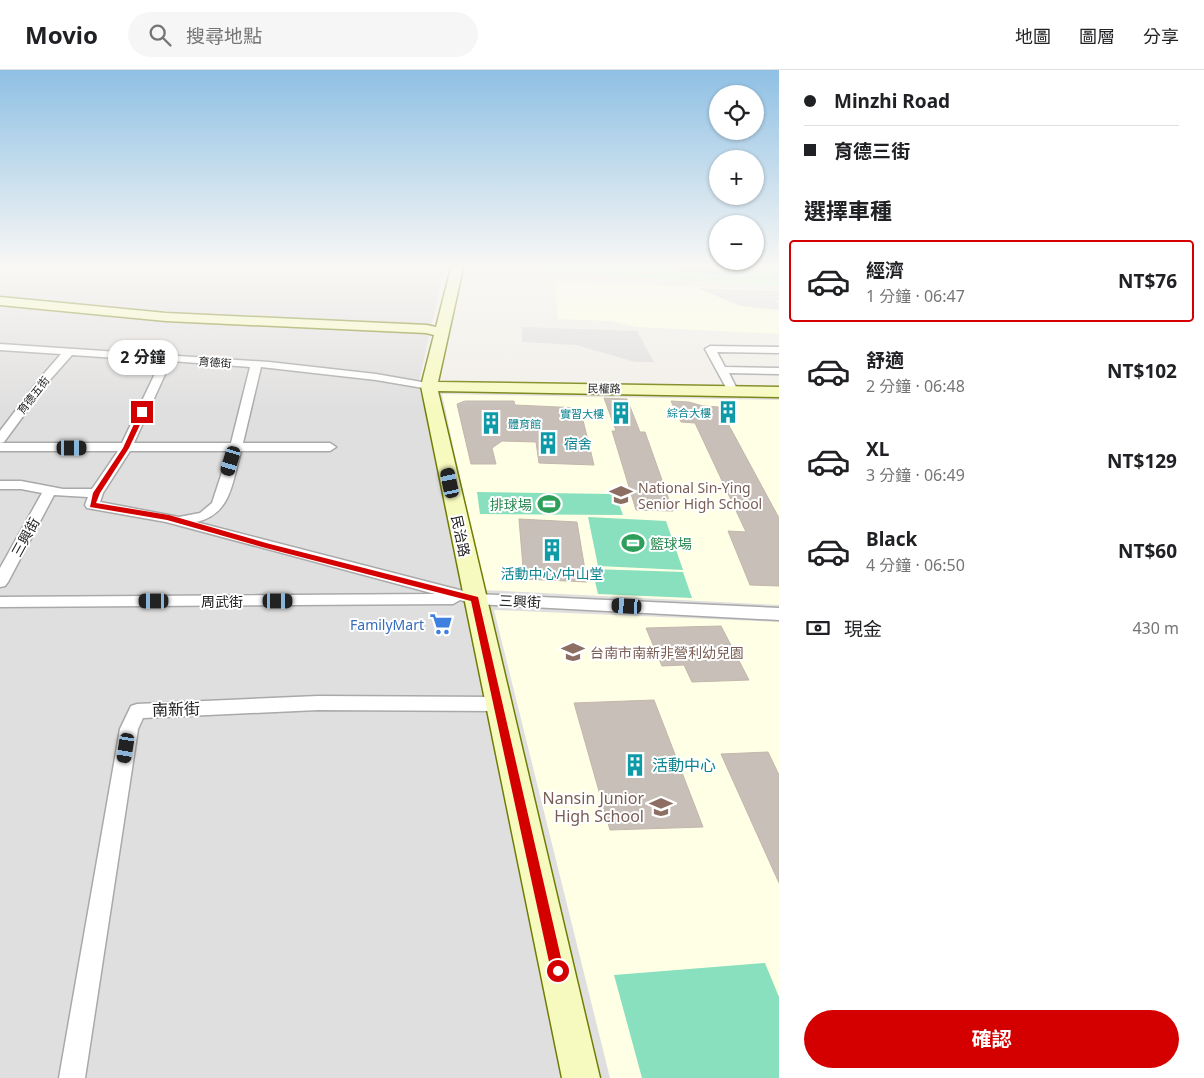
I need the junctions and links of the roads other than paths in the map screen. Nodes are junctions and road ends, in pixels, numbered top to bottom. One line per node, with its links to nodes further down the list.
1 (106, 315): 4 (street)
2 (112, 315): 4 (street)
3 (445, 315): 5 (street)
4 (120, 316): 5 (street)
5 (441, 333): 13 (street)
6 (0, 347): 8 (street, 育德街)
7 (779, 350): 11 (street)
8 (68, 353): 9 (street, 育德街); 16 (street, 育德五街)
9 (167, 359): 10 (street, 育德街); 20 (street)
10 (256, 365): 13 (street, 育德街); 17 (street)
11 (722, 370): 12 (street); 14 (street)
12 (779, 371)
13 (429, 386): 14 (street, 民權路); 26 (street, 民治路)
14 (733, 391): 15 (street, 民權路)
15 (779, 392)
16 (0, 439)
17 (236, 447): 18 (street); 20 (street); 24 (street)
18 (330, 447)
19 (0, 448): 20 (street)
20 (126, 448): 23 (street)
21 (0, 485): 22 (street)
22 (50, 491): 23 (street); 25 (street, 三興街)
23 (96, 493): 24 (street, 三興街)
24 (178, 522): 26 (street, 三興街)
25 (0, 582)
26 (475, 599): 27 (street, 周武街); 28 (street, 三興街); 29 (street, 民治路)
27 (0, 602)
28 (779, 614)
29 (498, 704): 30 (street, 南新街); 31 (street, 民治路)
30 (72, 1078)
31 (581, 1078)

